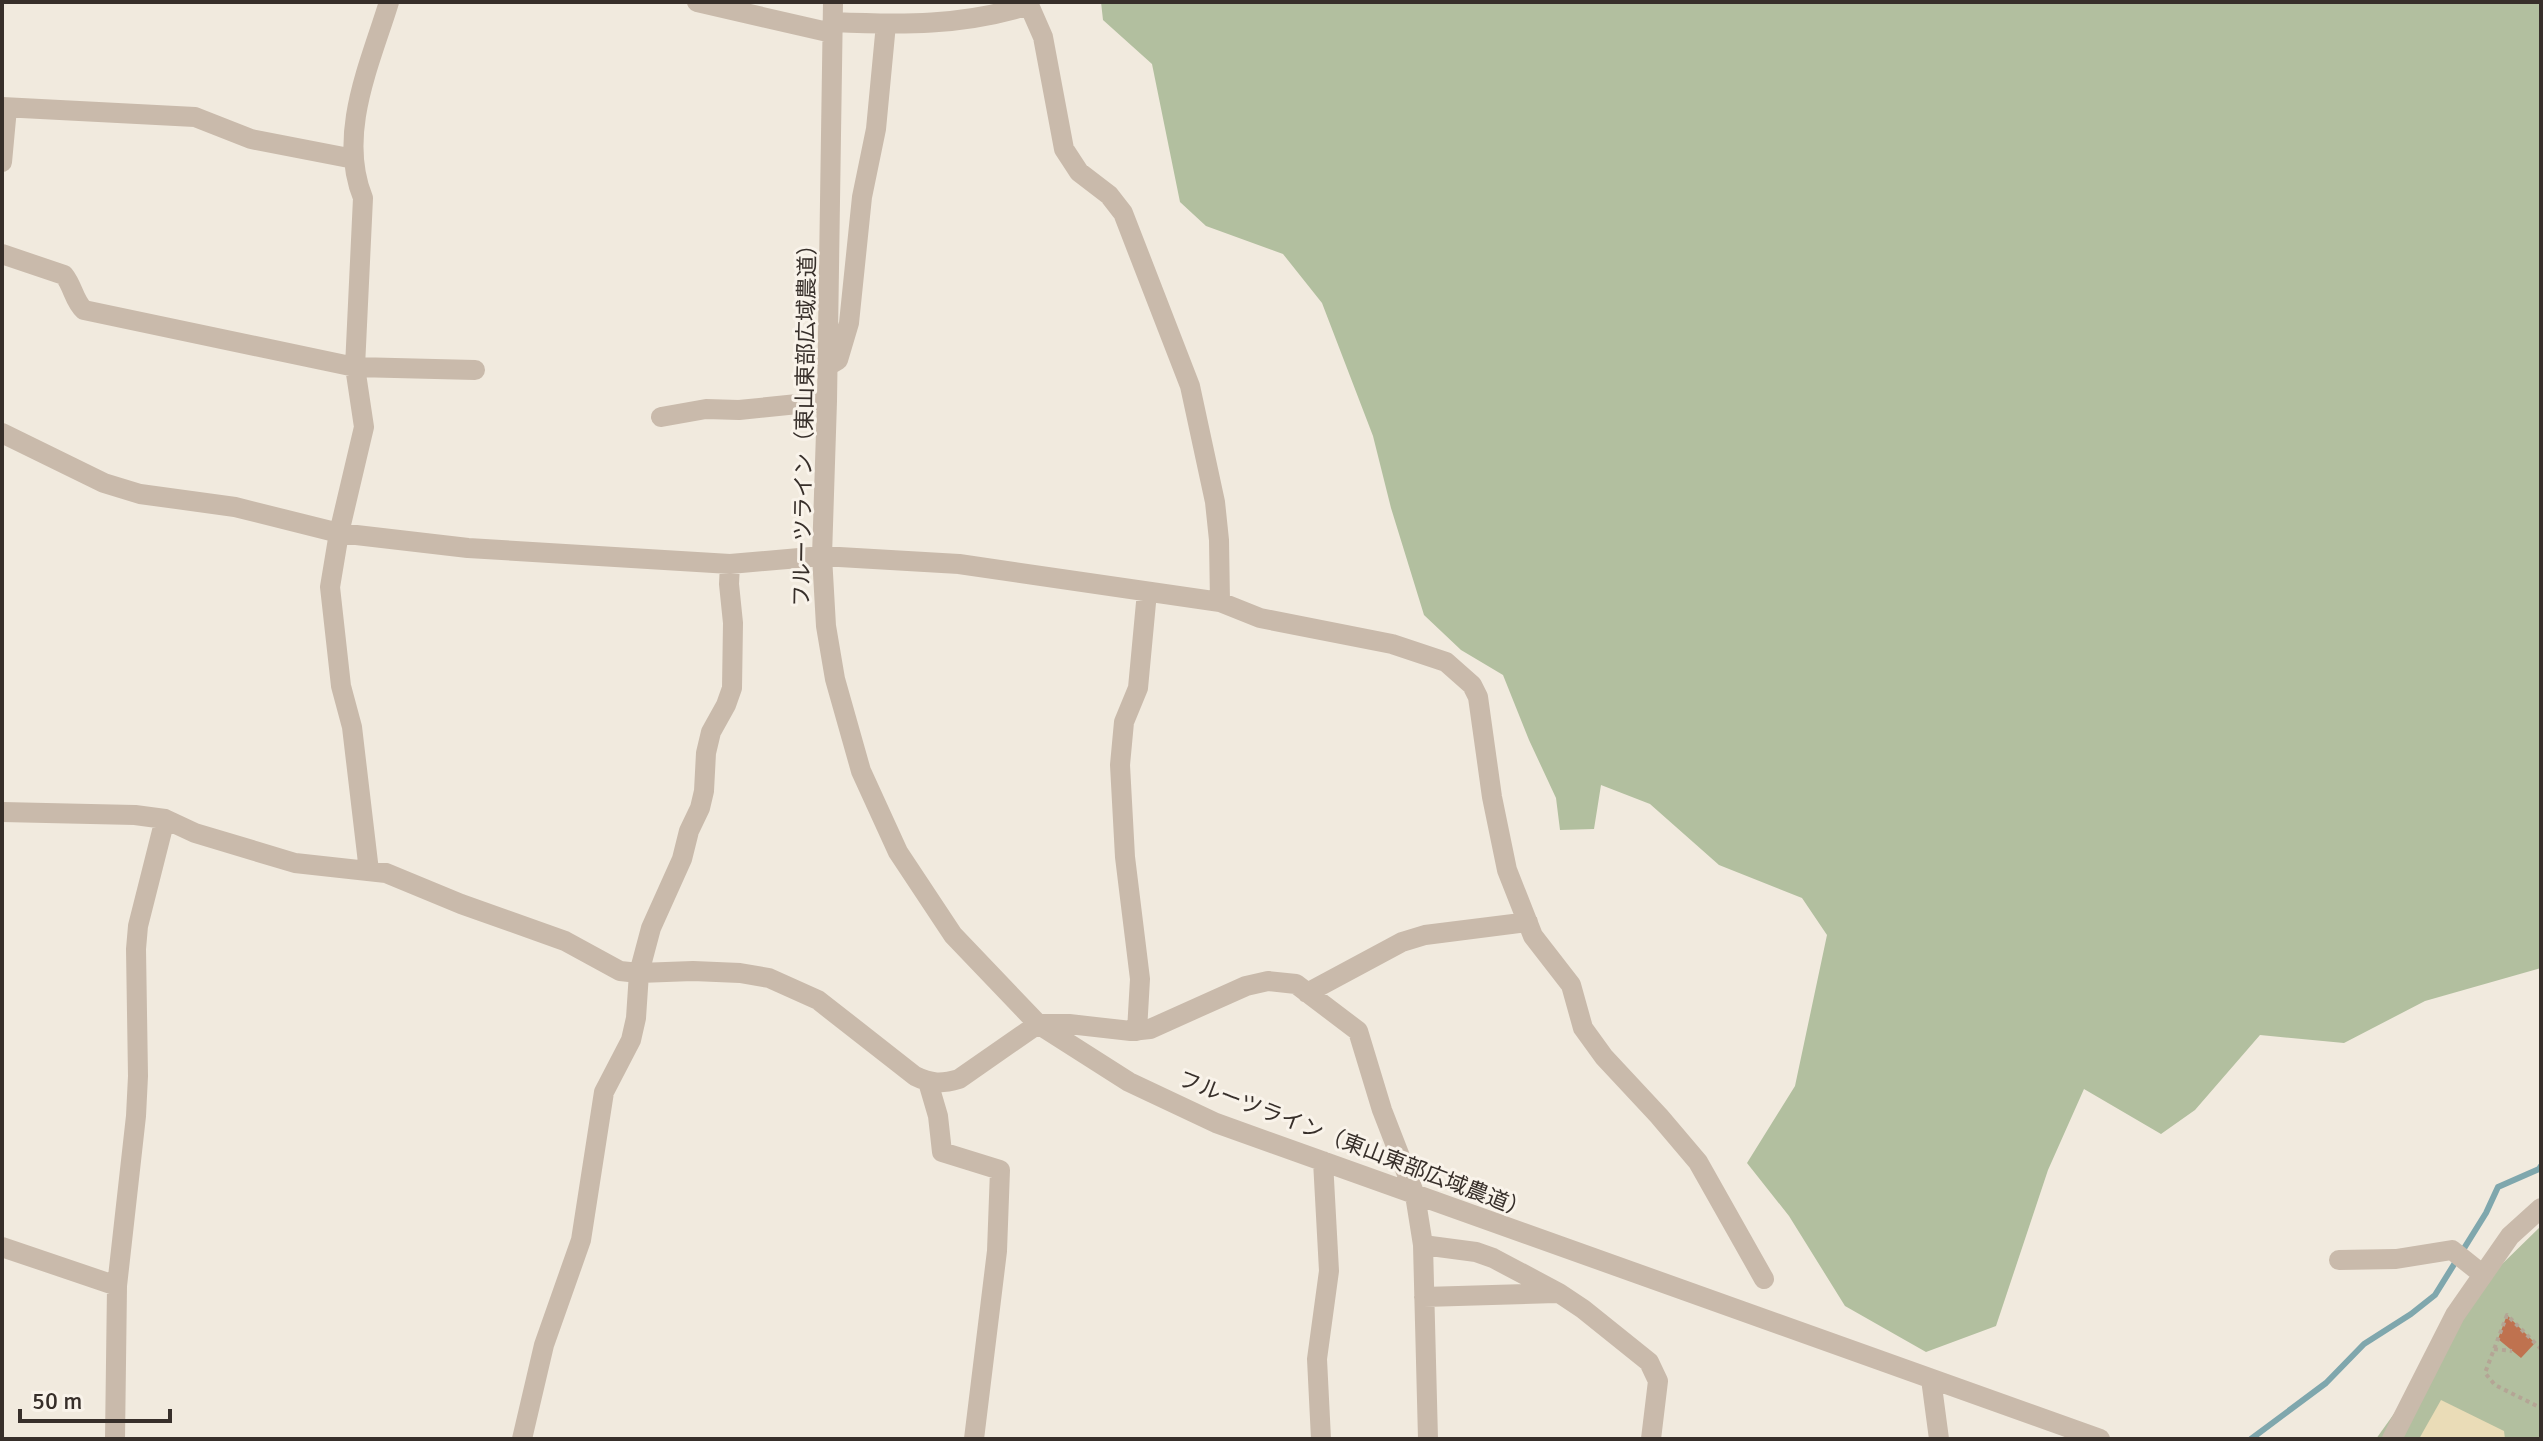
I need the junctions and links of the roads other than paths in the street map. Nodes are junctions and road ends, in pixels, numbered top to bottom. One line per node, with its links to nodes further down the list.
1 (389, 2): 7 (street)
2 (697, 2): 4 (street)
3 (1029, 4): 5 (street); 20 (street)
4 (833, 19): 5 (street); 10 (street, フルーツライン（東山東部広域農道）)
5 (886, 24): 10 (street)
6 (4, 108): 7 (street); 8 (street)
7 (354, 159): 11 (street)
8 (2, 162)
9 (2, 254): 11 (street)
10 (828, 366): 13 (street, フルーツライン（東山東部広域農道）)
11 (355, 367): 12 (street); 16 (street)
12 (475, 370)
13 (827, 401): 14 (street); 17 (street, フルーツライン（東山東部広域農道）)
14 (661, 417)
15 (2, 433): 16 (street)
16 (339, 533): 18 (street); 23 (street)
17 (822, 556): 18 (street); 19 (street); 27 (street, フルーツライン（東山東部広域農道）)
18 (730, 564): 25 (street)
19 (1147, 592): 20 (street); 28 (street)
20 (1220, 602): 24 (street)
21 (2, 812): 22 (street)
22 (165, 819): 23 (street); 38 (street)
23 (369, 871): 25 (street)
24 (1528, 922): 26 (street); 37 (street)
25 (639, 973): 29 (street); 43 (street)
26 (1301, 989): 28 (street); 31 (street)
27 (1038, 1024): 28 (street); 29 (street); 30 (street, フルーツライン（東山東部広域農道）)
28 (1137, 1031)
29 (928, 1082): 44 (street)
30 (1323, 1161): 31 (street, フルーツライン（東山東部広域農道）); 45 (street)
31 (1415, 1195): 33 (street); 41 (street, フルーツライン（東山東部広域農道）)
32 (2541, 1208): 36 (street)
33 (1423, 1245): 39 (street); 40 (street)
34 (2, 1247): 38 (street)
35 (2339, 1260): 36 (street)
36 (2478, 1270): 50 (street)
37 (1764, 1279)
38 (117, 1286): 42 (street)
39 (1559, 1293): 40 (street); 47 (street)
40 (1424, 1297): 46 (street)
41 (1931, 1379): 48 (street); 49 (street, フルーツライン（東山東部広域農道）)
42 (115, 1439)
43 (522, 1439)
44 (974, 1439)
45 (1321, 1439)
46 (1428, 1439)
47 (1651, 1439)
48 (1939, 1439)
49 (2100, 1439)
50 (2392, 1439)

